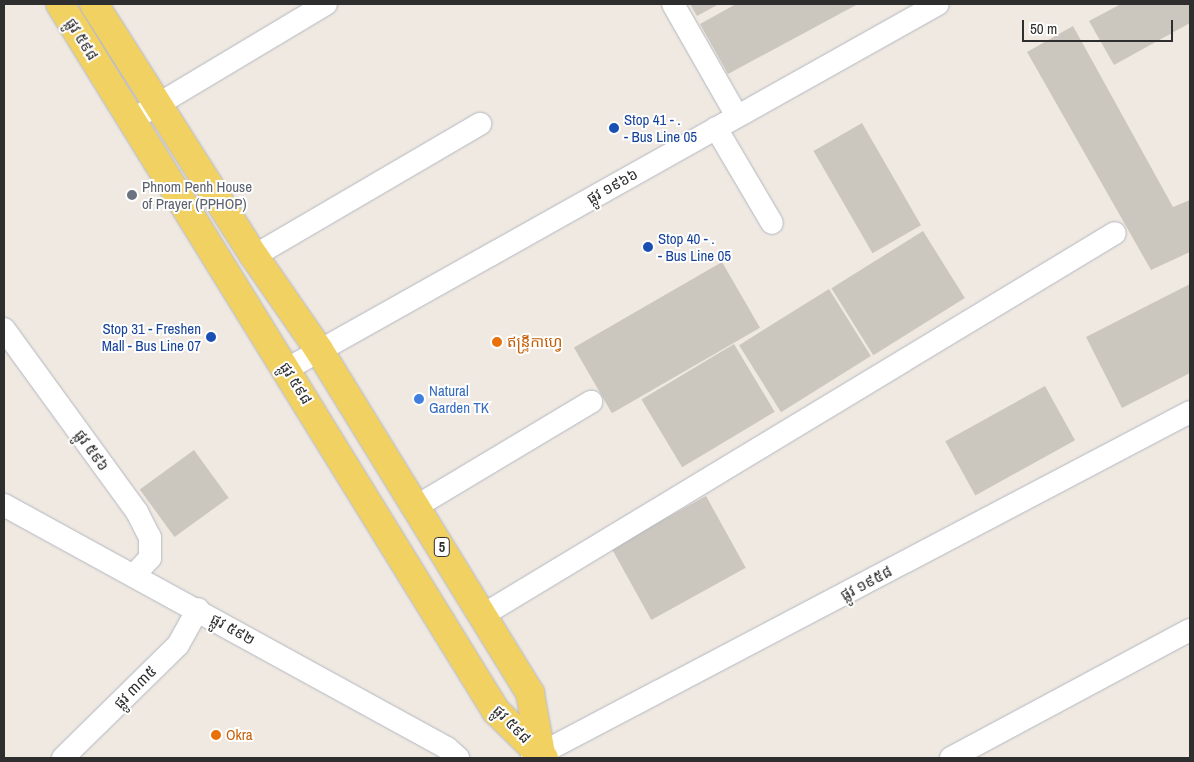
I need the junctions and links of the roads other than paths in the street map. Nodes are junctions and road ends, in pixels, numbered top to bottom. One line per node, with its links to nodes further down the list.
1 (60, 4): 8 (main road, ផ្លូវ ៥៩៨)
2 (94, 4): 6 (main road, ផ្លូវ ៥៩៨ / 5)
3 (326, 4): 6 (street)
4 (673, 4): 7 (street)
5 (938, 4): 7 (street, ផ្លូវ ១៩៦៦)
6 (158, 106): 8 (street); 13 (main road, ផ្លូវ ៥៩៨ / 5)
7 (737, 116): 10 (street, ផ្លូវ ១៩៦៦)
8 (132, 120): 16 (main road, ផ្លូវ ៥៩៨)
9 (480, 124): 13 (street)
10 (716, 128): 11 (street); 15 (street, ផ្លូវ ១៩៦៦)
11 (772, 224)
12 (1115, 233): 23 (street)
13 (254, 256): 15 (main road, ផ្លូវ ៥៩៨ / 5)
14 (4, 329): 21 (street, ផ្លូវ ៥៩៦)
15 (319, 350): 16 (street, ផ្លូវ ១៩៦៦); 20 (main road, ផ្លូវ ៥៩៨ / 5)
16 (287, 369): 25 (main road, ផ្លូវ ៥៩៨)
17 (591, 402): 20 (street)
18 (1190, 412): 25 (street, ផ្លូវ ១៩៥៨)
19 (4, 505): 21 (street, ផ្លូវ ៥៩២)
20 (417, 506): 23 (main road, ផ្លូវ ៥៩៨ / 5)
21 (134, 575): 22 (street, ផ្លូវ ៥៩២)
22 (198, 609): 26 (street, ផ្លូវ ៣៣៥); 27 (street, ផ្លូវ ៥៩២)
23 (483, 615): 25 (main road, ផ្លូវ ៥៩៨ / 5)
24 (1190, 630): 28 (street)
25 (539, 757)
26 (63, 758)
27 (458, 758)
28 (951, 758)

